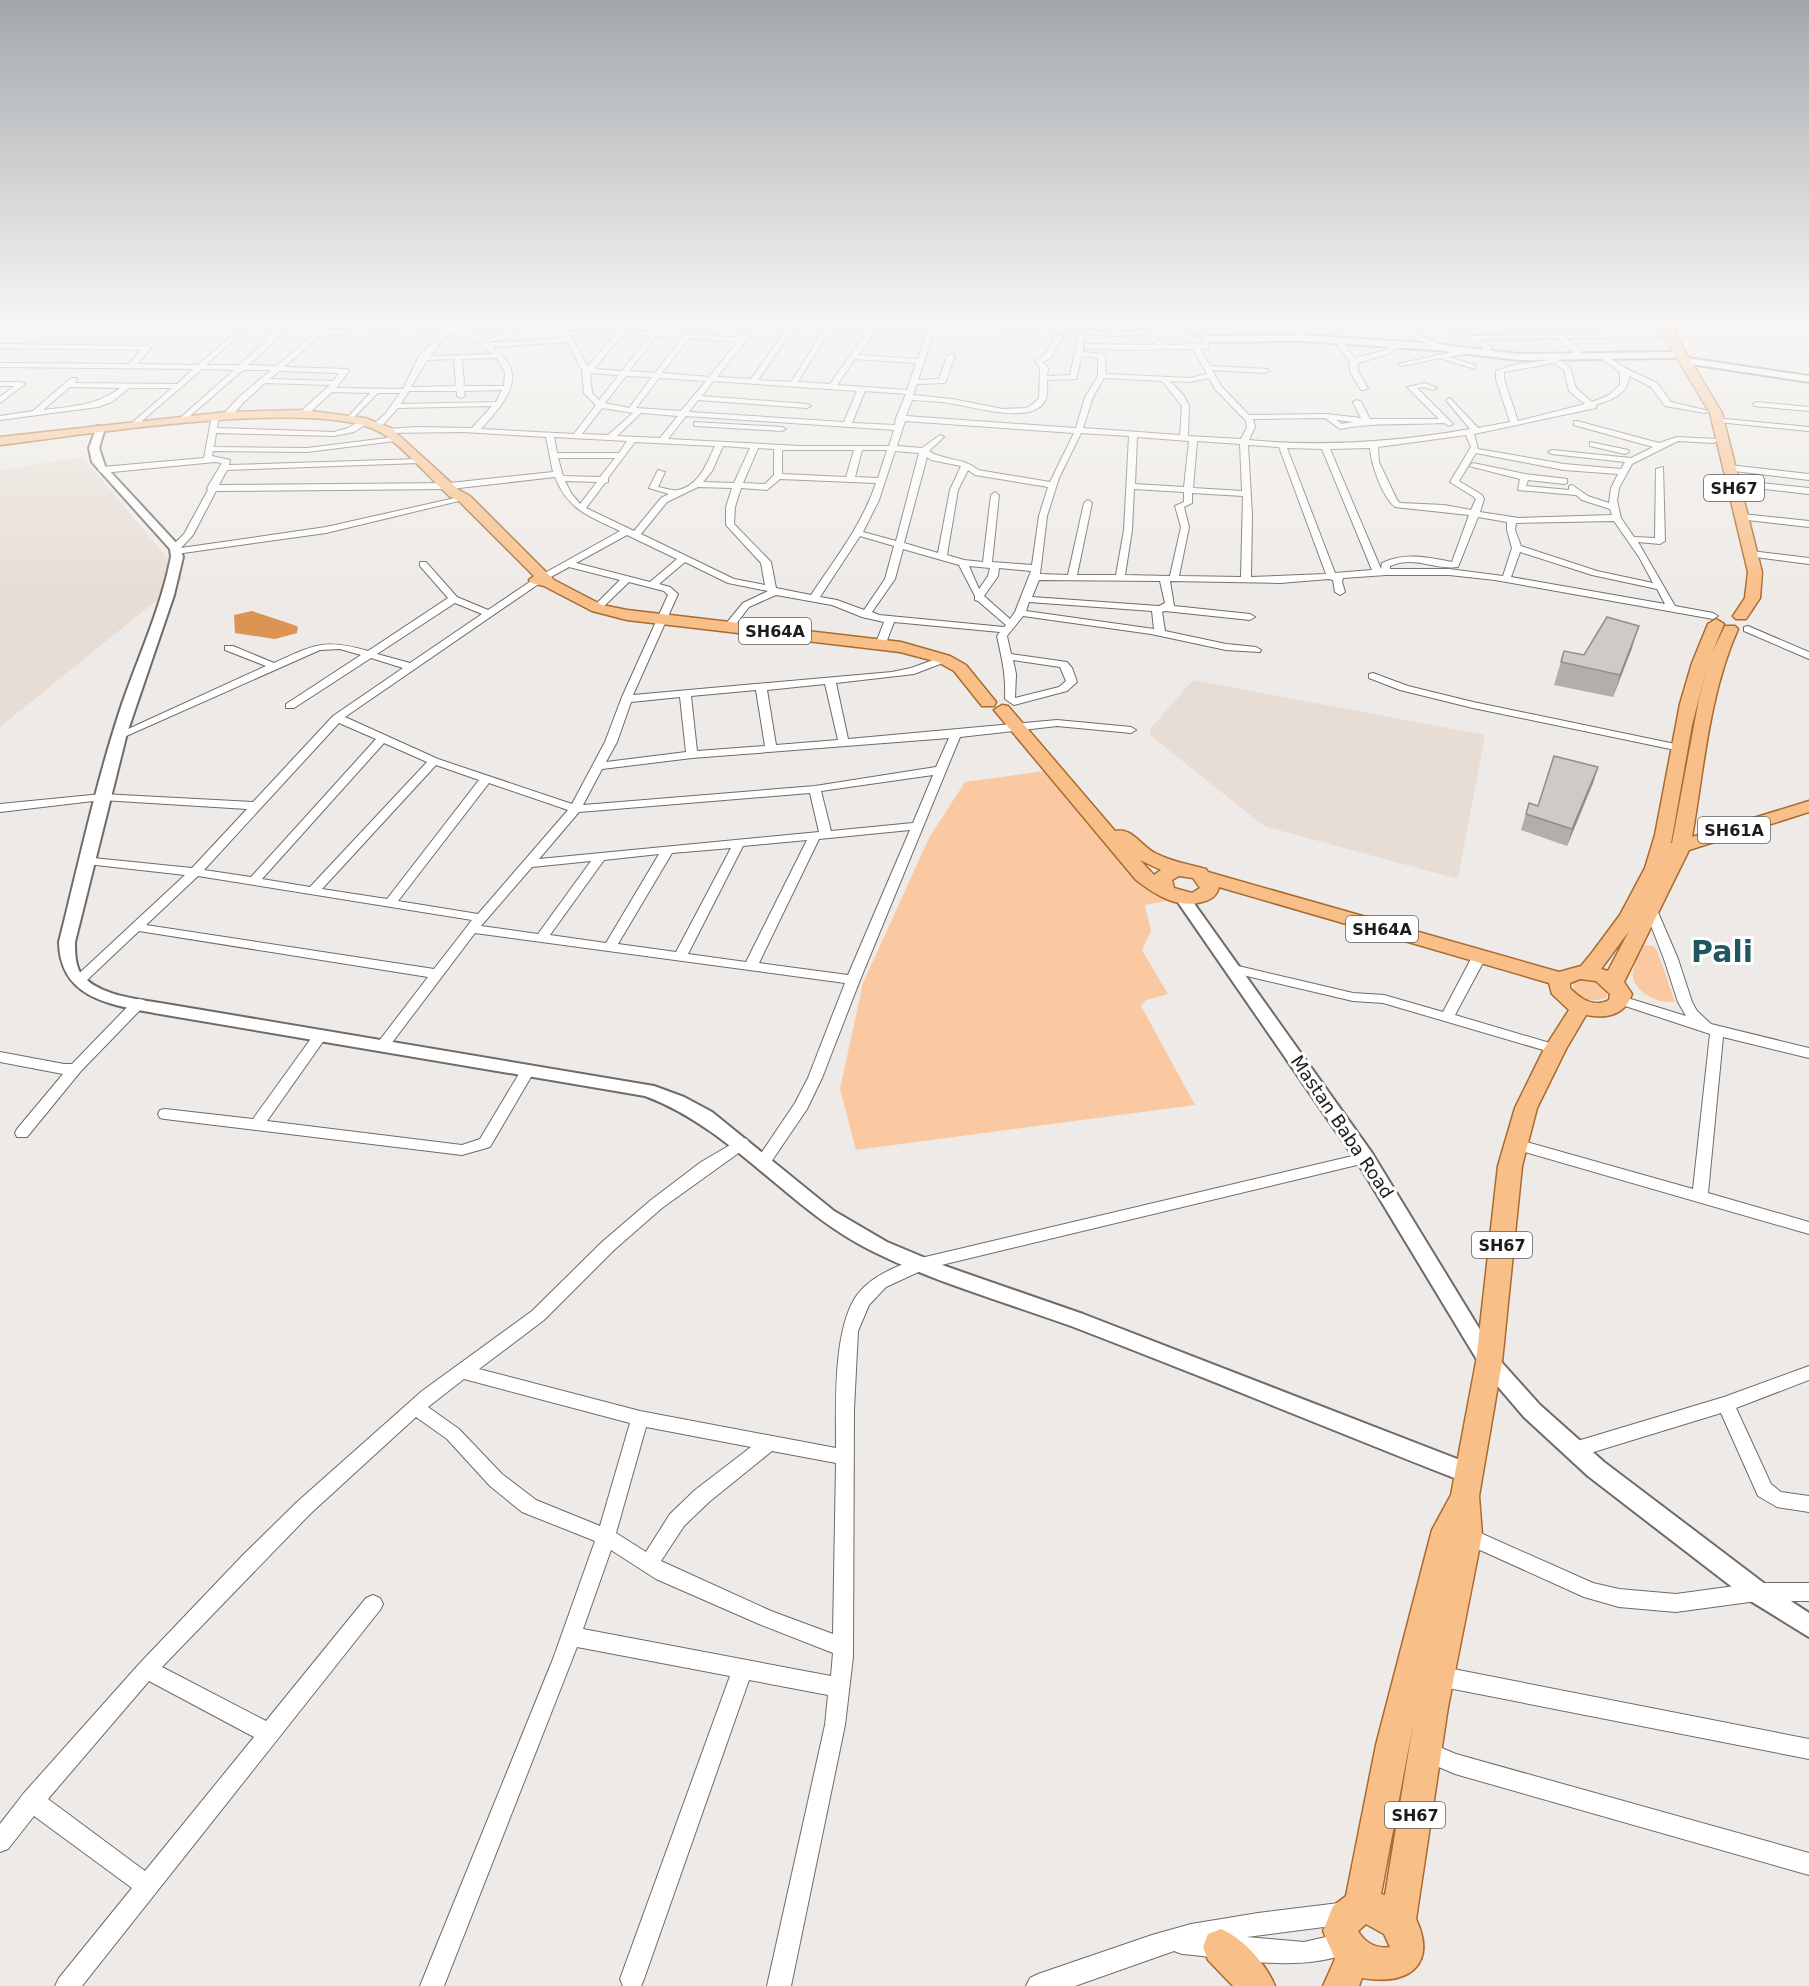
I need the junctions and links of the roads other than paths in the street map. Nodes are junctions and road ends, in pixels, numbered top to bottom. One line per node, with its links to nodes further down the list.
1 (35, 413): 29 (street)
2 (149, 413): 40 (street)
3 (191, 413): 31 (street)
4 (227, 413): 33 (street)
5 (374, 413): 43 (street)
6 (388, 413): 43 (street)
7 (492, 413): 49 (street)
8 (593, 413): 53 (street)
9 (633, 413): 56 (street)
10 (679, 413): 11 (street)
11 (684, 413): 27 (street); 58 (street)
12 (802, 413): 34 (street)
13 (852, 413): 42 (street)
14 (902, 413): 30 (street)
15 (989, 413): 38 (street)
16 (1084, 413): 48 (street)
17 (1186, 413): 55 (street)
18 (1244, 413): 28 (street)
19 (1362, 413): 36 (street)
20 (1438, 413): 35 (street)
21 (1457, 413): 50 (street)
22 (1511, 413): 37 (street)
23 (1560, 413): 37 (street)
24 (1705, 413): 60 (main road, SH67)
25 (1715, 413): 32 (main road, SH67)
26 (303, 414): 33 (main road); 43 (main road)
27 (704, 414): 34 (street); 41 (street)
28 (1248, 417): 36 (street); 62 (street)
29 (0, 418)
30 (900, 418): 38 (street); 45 (street)
31 (183, 420): 33 (main road); 40 (main road)
32 (1718, 420): 47 (street); 88 (main road, SH67)
33 (217, 421): 43 (main road); 46 (main road); 73 (street)
34 (797, 421): 42 (street)
35 (1446, 421): 36 (street); 50 (street)
36 (1367, 422)
37 (1514, 422): 50 (street)
38 (985, 423): 48 (street)
39 (1577, 423): 68 (street)
40 (136, 424): 46 (main road)
41 (697, 424): 44 (street); 59 (street)
42 (847, 424): 44 (street)
43 (372, 426): 49 (street); 73 (street); 81 (main road, SH64A)
44 (874, 426): 45 (street)
45 (897, 428): 72 (street)
46 (99, 429): 61 (main road); 90 (street)
47 (1809, 429)
48 (1079, 430): 51 (street); 105 (street)
49 (474, 431): 52 (street)
50 (1468, 432): 67 (street); 74 (street)
51 (1133, 433): 55 (street); 107 (street)
52 (550, 436): 53 (street); 78 (street)
53 (575, 437): 56 (street)
54 (940, 437): 75 (street)
55 (1188, 437): 62 (street); 111 (street)
56 (610, 438): 57 (street)
57 (633, 439): 58 (street); 77 (street)
58 (662, 441): 59 (street)
59 (683, 441): 63 (street)
60 (1713, 441): 68 (street); 169 (main road, SH67)
61 (0, 442)
62 (1244, 442): 66 (street); 116 (street)
63 (720, 443): 65 (street); 104 (street)
64 (1593, 444): 79 (street)
65 (755, 445): 69 (street); 106 (street)
66 (1282, 446): 70 (street); 144 (street)
67 (1374, 446): 70 (street); 121 (street)
68 (1660, 446): 79 (street)
69 (778, 447): 71 (street); 96 (street)
70 (1325, 447): 142 (street)
71 (859, 448): 72 (street); 99 (street)
72 (890, 448): 75 (street); 101 (street)
73 (210, 449): 80 (street)
74 (1473, 450): 85 (street); 121 (street)
75 (924, 451): 82 (street); 129 (street)
76 (1552, 452): 79 (street)
77 (623, 454): 78 (street); 100 (street)
78 (554, 456): 95 (street)
79 (1635, 458): 92 (street)
80 (213, 460): 87 (street); 90 (street)
81 (419, 461): 93 (street); 113 (main road, SH64A)
82 (966, 464): 105 (street); 133 (street)
83 (283, 466): 86 (street); 94 (street); 109 (street)
84 (1473, 466): 97 (street)
85 (1558, 466): 92 (street); 102 (street)
86 (255, 467): 87 (street); 108 (street)
87 (224, 468): 110 (street)
88 (1729, 468): 98 (street); 103 (main road, SH67)
89 (1660, 469): 128 (street)
90 (102, 470): 131 (street)
91 (661, 472): 115 (street)
92 (1622, 472): 119 (street)
93 (369, 474): 94 (street); 94 (street); 113 (street)
94 (308, 476): 109 (street)
95 (558, 476): 100 (street); 113 (street); 120 (street)
96 (778, 476): 99 (street); 106 (street)
97 (1525, 477): 102 (street); 114 (street)
98 (1809, 477)
99 (850, 479): 101 (street)
100 (605, 480): 120 (street)
101 (880, 481): 127 (street)
102 (1564, 481): 114 (street)
103 (1732, 483): 112 (street); 122 (main road, SH67)
104 (697, 484): 106 (street); 115 (street)
105 (1053, 485): 141 (street)
106 (739, 486): 154 (street)
107 (1131, 486): 111 (street); 146 (street)
108 (242, 487): 109 (street); 110 (street)
109 (272, 487)
110 (211, 488): 131 (street)
111 (1187, 489): 116 (street); 147 (street)
112 (1809, 492)
113 (452, 493): 131 (street); 151 (main road, SH64A)
114 (1579, 493): 119 (street)
115 (677, 494): 126 (street)
116 (1246, 494): 149 (street)
117 (995, 495): 140 (street)
118 (1088, 503): 143 (street)
119 (1614, 507): 123 (street)
120 (581, 509): 126 (street)
121 (1475, 513): 124 (street); 139 (street)
122 (1742, 517): 125 (street); 132 (main road, SH67)
123 (1617, 518): 124 (street); 128 (street)
124 (1512, 521): 130 (street)
125 (1809, 524)
126 (631, 533): 134 (street); 138 (street)
127 (858, 533): 129 (street); 156 (street)
128 (1631, 539): 153 (street)
129 (900, 545): 133 (street); 165 (street)
130 (1517, 548): 150 (street); 153 (street)
131 (176, 549): 193 (street)
132 (1751, 554): 135 (street); 169 (main road, SH67)
133 (942, 557): 136 (street)
134 (684, 558): 152 (street); 154 (street)
135 (1809, 561)
136 (963, 563): 140 (street); 157 (street)
137 (423, 564): 158 (street)
138 (567, 564): 148 (street); 151 (street)
139 (1455, 565): 142 (street); 145 (street)
140 (991, 566): 141 (street); 157 (street)
141 (1035, 572): 143 (street); 159 (street)
142 (1382, 572): 144 (street); 145 (street)
143 (1072, 577): 146 (street)
144 (1336, 577): 149 (street); 155 (street)
145 (1495, 577): 150 (street)
146 (1120, 578): 147 (street)
147 (1169, 578): 149 (street); 161 (street)
148 (627, 579): 152 (street); 160 (street)
149 (1246, 579)
150 (1506, 579): 162 (street)
151 (543, 580): 160 (main road, SH64A); 163 (street)
152 (652, 585): 167 (street)
153 (1660, 587): 162 (street)
154 (773, 591): 156 (street); 170 (street)
155 (1340, 592)
156 (814, 597): 165 (street)
157 (978, 598): 171 (street)
158 (454, 599): 163 (street); 176 (street)
159 (1026, 599): 161 (street); 164 (street)
160 (597, 608): 167 (main road, SH64A)
161 (1163, 608): 166 (street); 172 (street)
162 (1672, 609): 169 (street)
163 (490, 614): 181 (street)
164 (1020, 614): 171 (street); 172 (street)
165 (865, 615): 168 (street)
166 (1250, 617)
167 (661, 620): 170 (main road, SH64A); 186 (street)
168 (890, 620): 171 (street); 173 (street)
169 (1729, 621): 178 (street); 196 (main road, SH67); 212 (main road, SH67)
170 (729, 626): 173 (main road, SH64A)
171 (1008, 627): 177 (street)
172 (1160, 633): 175 (street)
173 (880, 643): 179 (main road, SH64A)
174 (229, 648): 180 (street)
175 (1256, 650)
176 (369, 655): 180 (street); 181 (street); 188 (street)
177 (1005, 656): 187 (street); 187 (street)
178 (1809, 656)
179 (944, 659): 183 (street); 187 (main road, SH64A)
180 (274, 666): 193 (street)
181 (412, 667): 189 (street)
182 (1373, 676): 196 (street)
183 (830, 682): 184 (street); 195 (street)
184 (761, 687): 185 (street); 197 (street)
185 (685, 694): 186 (street); 198 (street)
186 (627, 699): 200 (street)
187 (1006, 704): 190 (main road, SH64A)
188 (290, 706)
189 (338, 718): 194 (street); 205 (street)
190 (1025, 728): 191 (street); 192 (street); 218 (main road, SH64A); 223 (main road, SH64A)
191 (1131, 730)
192 (956, 734): 195 (street); 201 (street)
193 (120, 735): 204 (street)
194 (383, 738): 199 (street); 220 (street)
195 (844, 744): 197 (street)
196 (1680, 748): 214 (main road, SH67)
197 (771, 749): 198 (street)
198 (692, 756): 200 (street)
199 (434, 761): 202 (street); 222 (street)
200 (600, 766): 208 (street)
201 (942, 770): 203 (street); 209 (street)
202 (486, 778): 208 (street); 225 (street)
203 (815, 789): 208 (street); 210 (street)
204 (102, 797): 205 (street); 207 (street); 216 (street)
205 (257, 806): 219 (street)
206 (1809, 806): 212 (main road, SH61A)
207 (0, 808)
208 (575, 809): 217 (street)
209 (920, 826): 210 (street); 239 (street)
210 (820, 836): 211 (street); 234 (street)
211 (739, 843): 213 (street); 232 (street)
212 (1681, 848): 214 (main road, SH61A); 226 (main road, SH67)
213 (668, 850): 215 (street); 231 (street)
214 (1659, 853): 236 (main road, SH67)
215 (600, 857): 217 (street); 230 (street)
216 (87, 860): 219 (street); 238 (street)
217 (531, 863): 227 (street)
218 (1176, 870): 221 (main road, SH64A); 223 (main road)
219 (195, 872): 220 (street); 228 (street)
220 (254, 881): 222 (street)
221 (1207, 884): 224 (main road); 233 (main road, SH64A)
222 (314, 890): 225 (street)
223 (1165, 890): 224 (main road, SH64A)
224 (1183, 898): 235 (street, Mastan Baba Road)
225 (391, 902): 227 (street)
226 (1651, 910): 240 (main road, SH67); 244 (street)
227 (481, 918): 229 (street)
228 (136, 927): 237 (street); 238 (street)
229 (472, 929): 230 (street); 237 (street)
230 (541, 939): 231 (street)
231 (609, 948): 232 (street)
232 (680, 957): 234 (street)
233 (1477, 961): 241 (main road, SH64A); 243 (street)
234 (750, 967): 239 (street)
235 (1234, 969): 243 (street); 257 (street, Mastan Baba Road)
236 (1587, 972): 240 (main road); 241 (main road)
237 (435, 974): 246 (street)
238 (79, 981): 242 (street)
239 (853, 981): 258 (street)
240 (1617, 991): 241 (main road); 244 (street)
241 (1568, 993): 247 (main road, SH67)
242 (139, 1003): 245 (street); 250 (street)
243 (1447, 1017): 247 (street)
244 (1714, 1030): 248 (street); 259 (street)
245 (320, 1036): 246 (street); 253 (street)
246 (383, 1045): 251 (street)
247 (1555, 1049): 256 (main road, SH67)
248 (1809, 1053)
249 (0, 1057): 250 (street)
250 (76, 1068): 254 (street)
251 (528, 1070): 253 (street); 255 (street)
252 (165, 1114): 253 (street)
253 (256, 1126)
254 (22, 1133)
255 (742, 1143): 258 (street); 263 (street)
256 (1516, 1144): 259 (street); 262 (main road, SH67)
257 (1365, 1158): 261 (street); 262 (street, Mastan Baba Road)
258 (764, 1161): 261 (street)
259 (1700, 1197): 260 (street)
260 (1809, 1228)
261 (921, 1264): 270 (street); 271 (street)
262 (1489, 1362): 269 (street, Mastan Baba Road); 271 (main road, SH67)
263 (461, 1371): 266 (street); 267 (street)
264 (1809, 1372): 265 (street)
265 (1726, 1404): 269 (street); 272 (street)
266 (415, 1407): 274 (street); 283 (street)
267 (640, 1418): 268 (street); 274 (street)
268 (769, 1443): 270 (street); 275 (street)
269 (1574, 1450): 276 (street, Mastan Baba Road)
270 (845, 1457): 281 (street)
271 (1468, 1485): 273 (main road, SH67); 295 (main road, SH67)
272 (1809, 1504)
273 (1467, 1534): 276 (street); 284 (main road, SH67)
274 (606, 1537): 275 (street); 280 (street)
275 (650, 1564): 281 (street)
276 (1757, 1592): 277 (street); 279 (street, Mastan Baba Road)
277 (1809, 1592)
278 (373, 1604): 286 (street)
279 (1809, 1626)
280 (571, 1636): 282 (street); 300 (street)
281 (843, 1647): 285 (street)
282 (743, 1669): 285 (street); 298 (street)
283 (148, 1670): 286 (street); 289 (street)
284 (1438, 1676): 287 (street); 288 (main road, SH67)
285 (839, 1686): 301 (street)
286 (269, 1734): 292 (street)
287 (1809, 1749)
288 (1425, 1751): 291 (street); 293 (main road, SH67)
289 (32, 1801): 290 (street); 292 (street)
290 (0, 1841)
291 (1809, 1864)
292 (148, 1886): 299 (street)
293 (1398, 1923): 295 (main road); 297 (main road, SH67)
294 (1168, 1941): 295 (street); 296 (street); 302 (street)
295 (1349, 1942): 296 (street); 297 (main road, SH67)
296 (1221, 1947): 303 (main road)
297 (1396, 1978)
298 (632, 1979)
299 (67, 1986)
300 (432, 1986)
301 (779, 1986)
302 (1038, 1986)
303 (1257, 1986)

